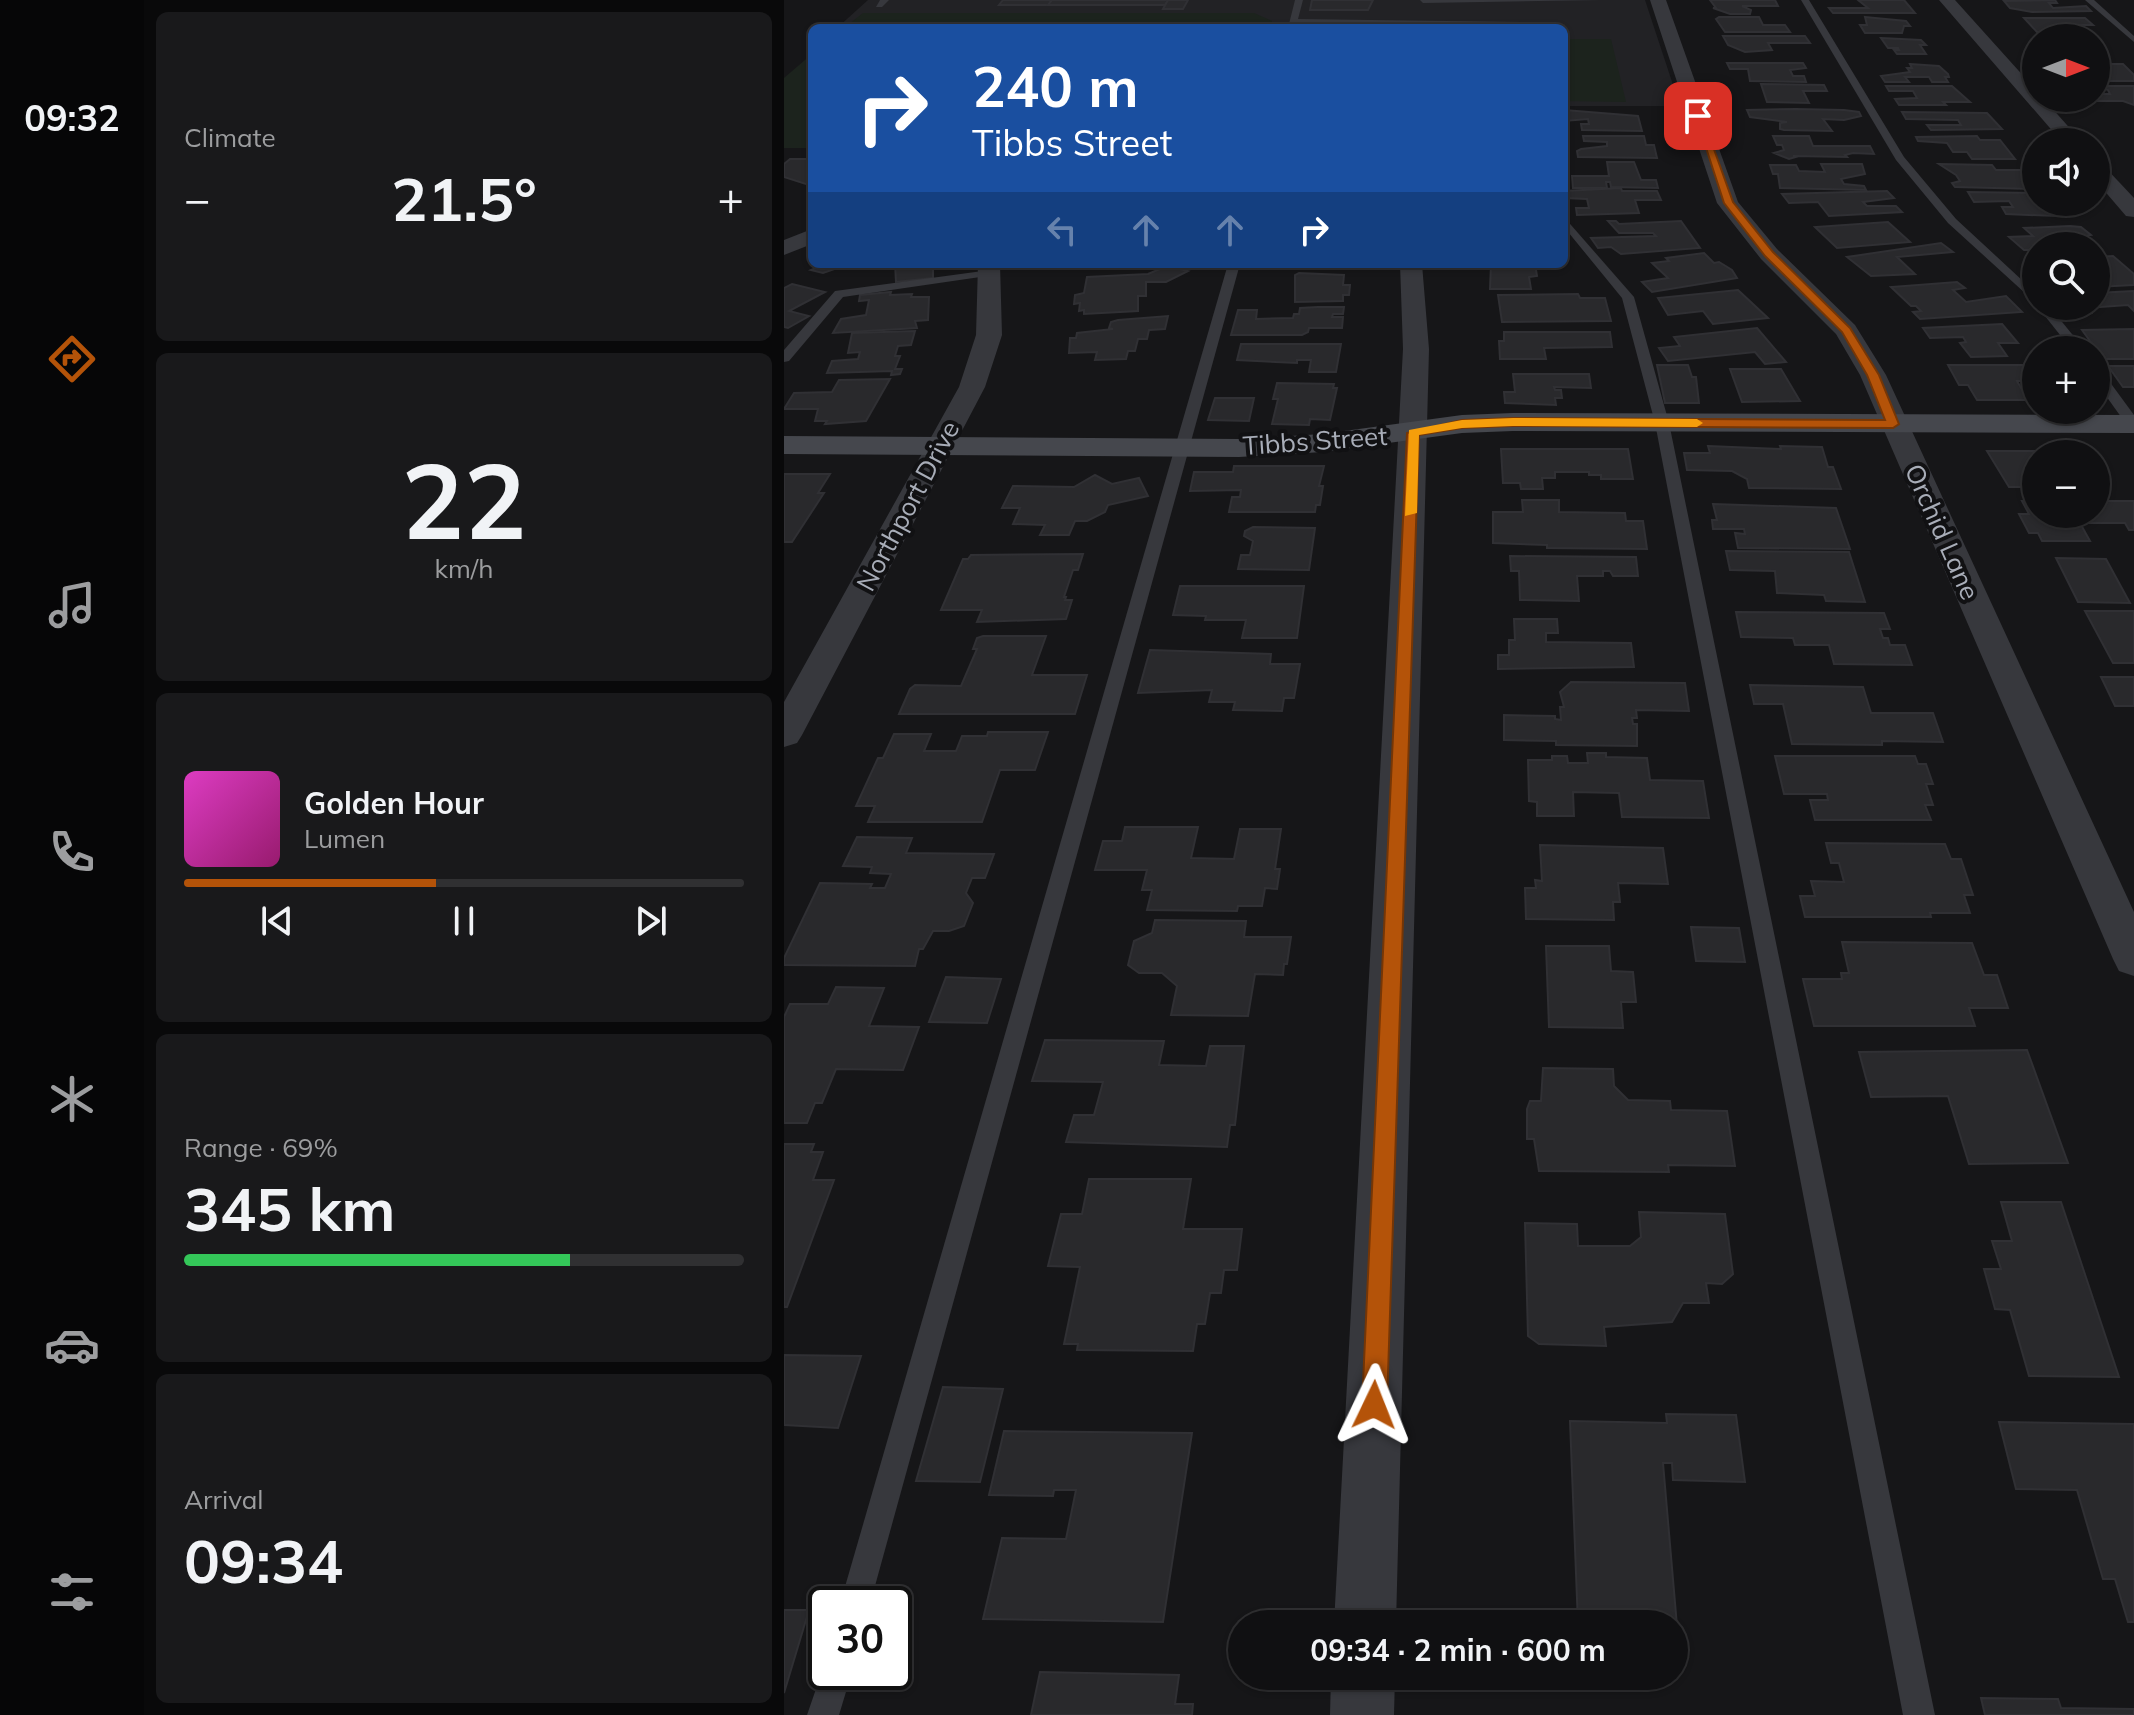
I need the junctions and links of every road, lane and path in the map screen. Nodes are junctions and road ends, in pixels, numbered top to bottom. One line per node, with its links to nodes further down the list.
1 (1299, 0): 11 (lane)
2 (1423, 0): 3 (lane); 10 (lane)
3 (1488, 0): 9 (lane)
4 (1597, 0): 9 (lane)
5 (1658, 0): 31 (street, Orchid Lane)
6 (1805, 0): 25 (lane)
7 (1947, 0): 16 (street)
8 (2089, 0): 15 (lane)
9 (1515, 2): 14 (lane)
10 (1421, 21): 12 (lane); 13 (lane)
11 (1293, 24)
12 (1325, 24)
13 (1495, 24)
14 (1520, 24)
15 (2134, 40)
16 (2060, 128)
17 (2110, 184): 18 (street)
18 (2134, 211)
19 (1568, 225): 30 (lane)
20 (808, 238): 21 (street)
21 (784, 248)
22 (989, 268): 28 (lane); 35 (street, Northport Drive)
23 (1233, 268): 36 (lane)
24 (1411, 268): 33 (street)
25 (2022, 286)
26 (2054, 320): 27 (lane)
27 (2068, 336)
28 (784, 358)
29 (2110, 392): 32 (lane)
30 (1662, 423): 31 (street, Tibbs Street); 33 (street, Tibbs Street); 45 (lane)
31 (1893, 424): 32 (street, Tibbs Street); 38 (street, Orchid Lane)
32 (2134, 424)
33 (1413, 433): 36 (street, Tibbs Street); 40 (street)
34 (784, 445): 35 (street, Tibbs Street)
35 (941, 446): 36 (street, Tibbs Street); 37 (street, Northport Drive)
36 (1182, 447): 39 (lane)
37 (784, 735)
38 (2134, 959)
39 (860, 1586)
40 (1366, 1610)
41 (831, 1690): 43 (lane)
42 (1363, 1690): 44 (street)
43 (823, 1715)
44 (1362, 1715)
45 (1919, 1715)

